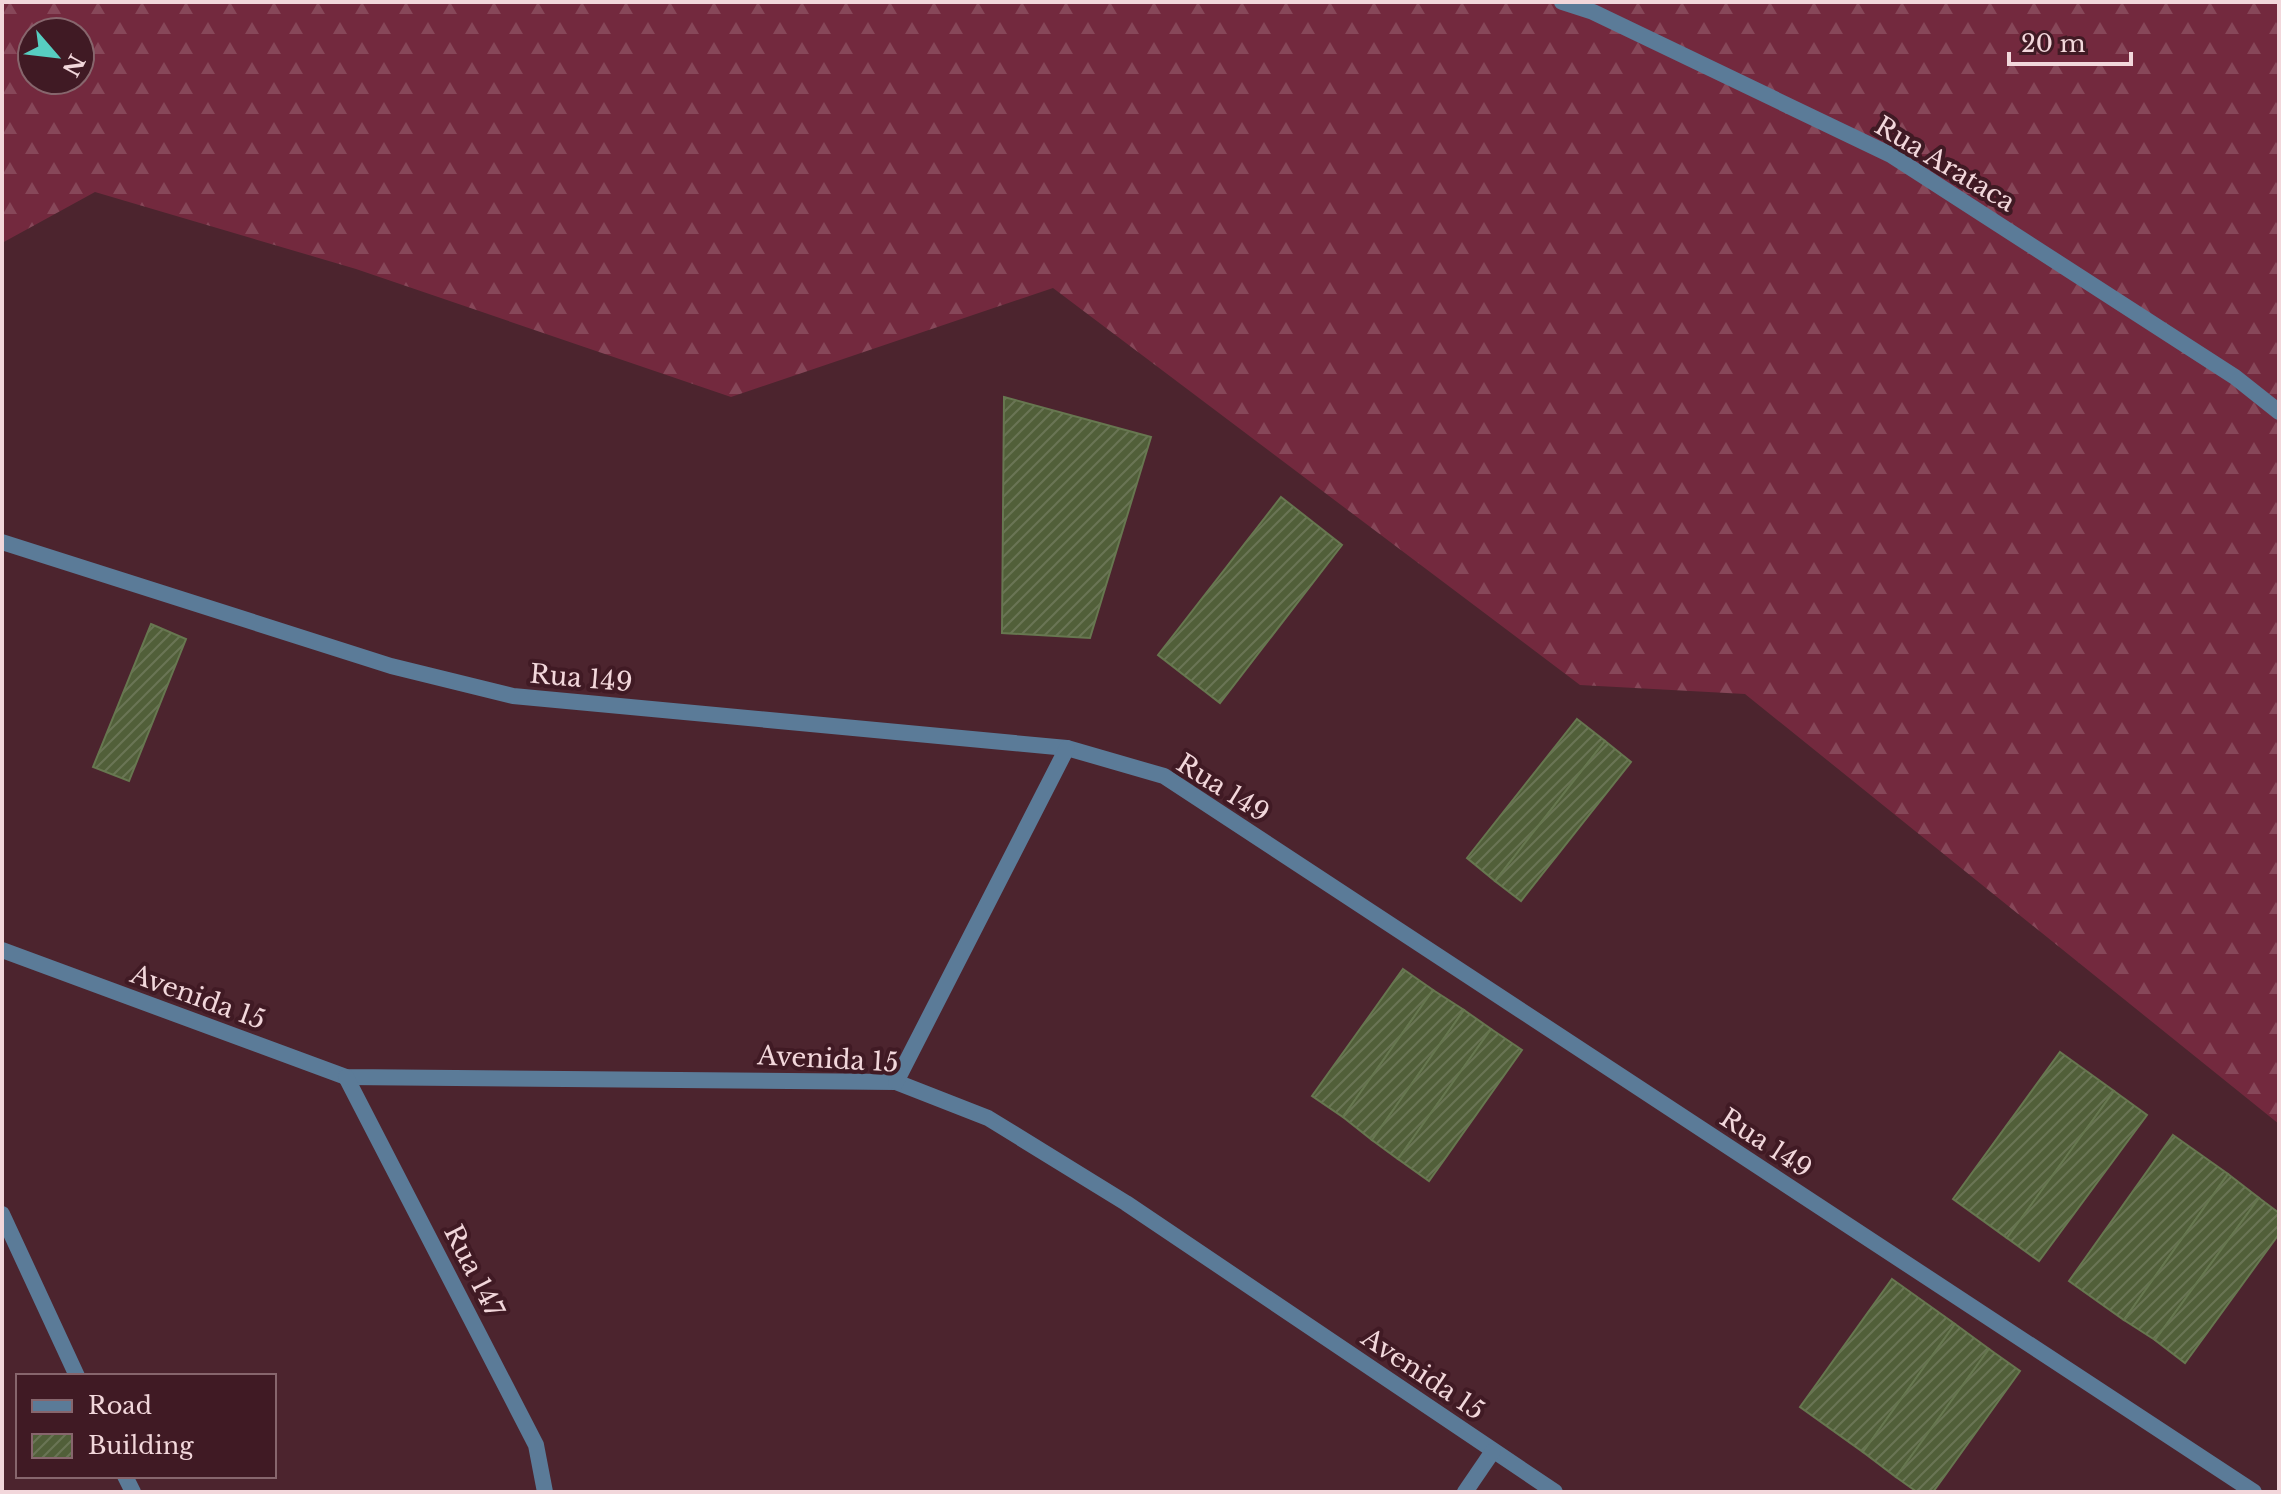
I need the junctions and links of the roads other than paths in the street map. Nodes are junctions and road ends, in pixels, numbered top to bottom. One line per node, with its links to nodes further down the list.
1 (1562, 2): 2 (street, Rua Arataca)
2 (2279, 412)
3 (2, 542): 4 (street, Rua 149)
4 (1067, 748): 7 (street); 14 (street, Rua 149)
5 (2, 950): 6 (street, Avenida 15)
6 (346, 1077): 7 (street, Avenida 15); 11 (street, Rua 147)
7 (896, 1082): 10 (street, Avenida 15)
8 (2, 1214): 9 (street)
9 (76, 1374)
10 (1493, 1451): 12 (street); 13 (street, Avenida 15)
11 (545, 1492)
12 (1465, 1492)
13 (1555, 1492)
14 (2254, 1492)

